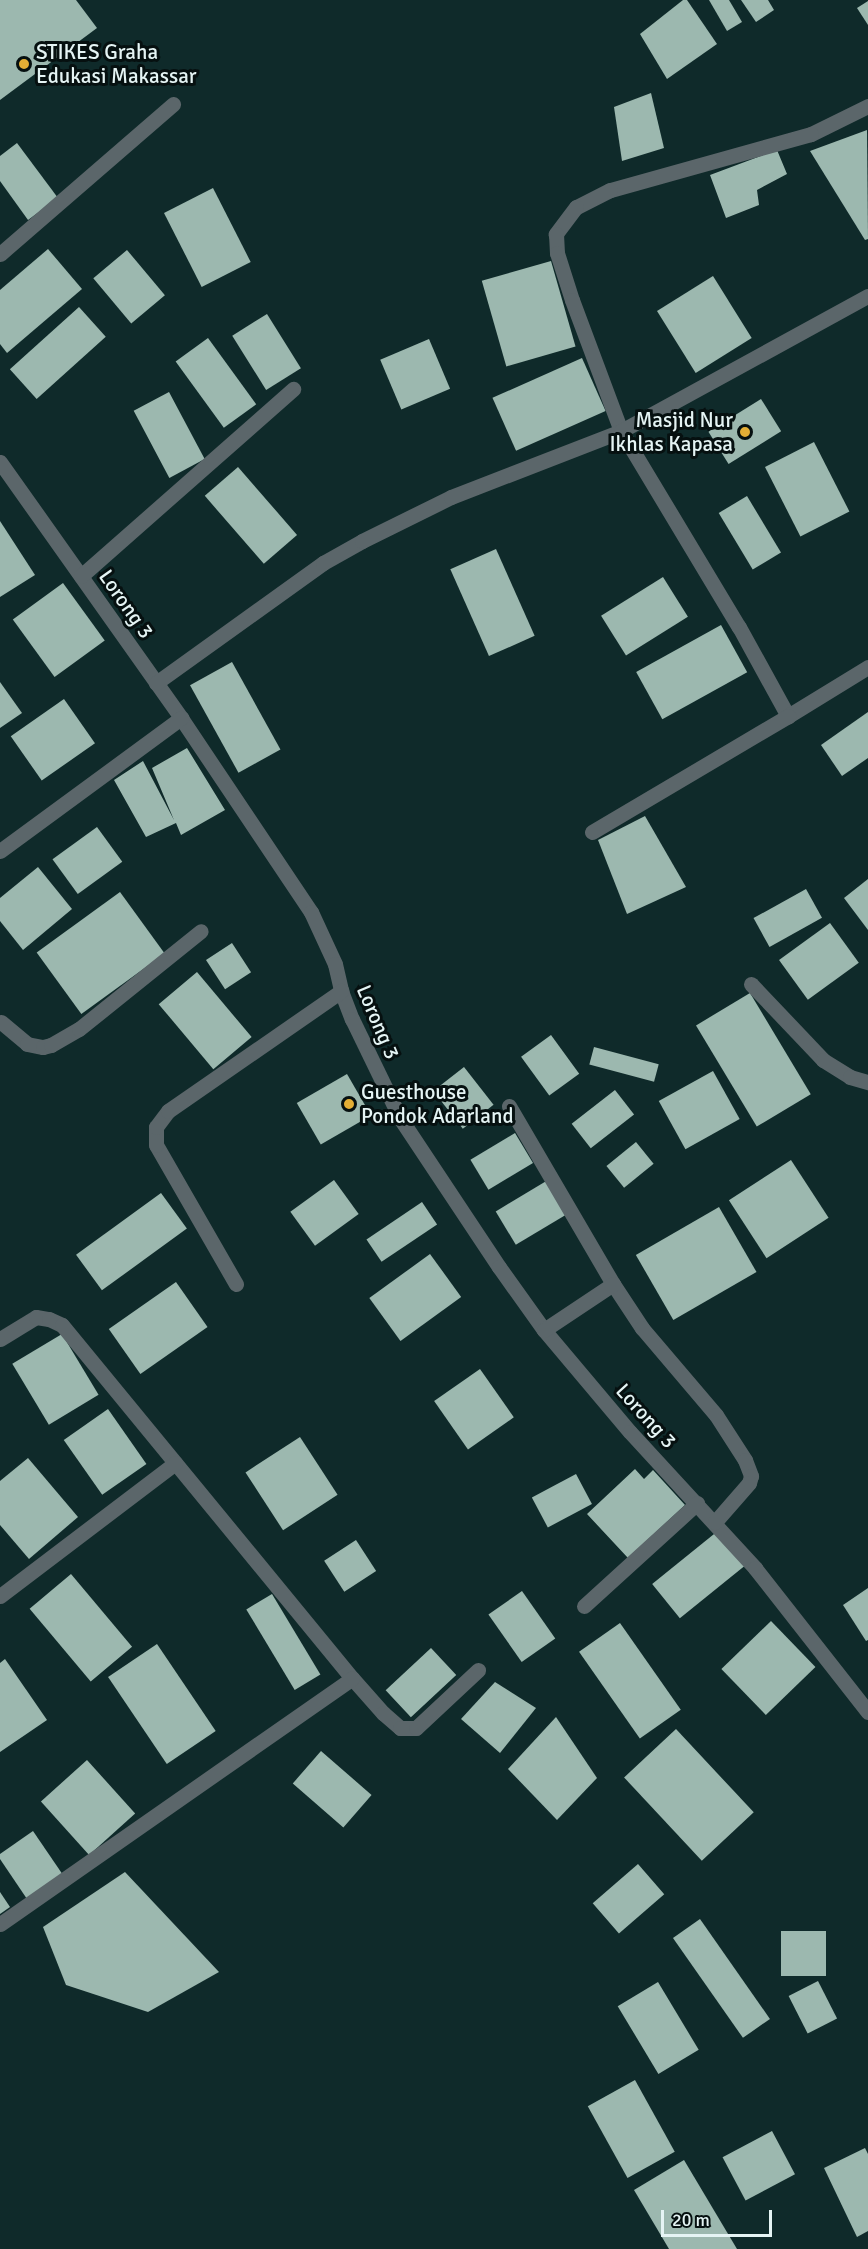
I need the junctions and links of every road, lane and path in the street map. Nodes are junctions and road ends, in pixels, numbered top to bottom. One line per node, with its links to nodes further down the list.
1 (173, 104): 3 (street)
2 (868, 106): 6 (street)
3 (0, 254)
4 (868, 296): 6 (street)
5 (293, 389): 8 (street)
6 (621, 431): 10 (street); 11 (street)
7 (0, 462): 8 (street, Lorong 3)
8 (81, 576): 10 (street, Lorong 3)
9 (868, 667): 11 (street)
10 (156, 683): 12 (street, Lorong 3)
11 (788, 716): 13 (street)
12 (180, 718): 14 (street); 17 (street, Lorong 3)
13 (592, 832)
14 (0, 851)
15 (201, 931): 18 (street)
16 (751, 984): 19 (street)
17 (341, 991): 21 (street); 23 (street, Lorong 3)
18 (0, 1022)
19 (868, 1082)
20 (509, 1106): 22 (street)
21 (236, 1284)
22 (613, 1284): 23 (street); 27 (street)
23 (544, 1330): 26 (street, Lorong 3)
24 (0, 1339): 25 (street)
25 (175, 1463): 28 (street); 31 (street)
26 (698, 1503): 27 (street, Lorong 3); 29 (street)
27 (716, 1522): 32 (street, Lorong 3)
28 (0, 1596)
29 (584, 1606)
30 (478, 1670): 31 (street)
31 (352, 1678): 33 (street)
32 (868, 1712)
33 (0, 1923)

